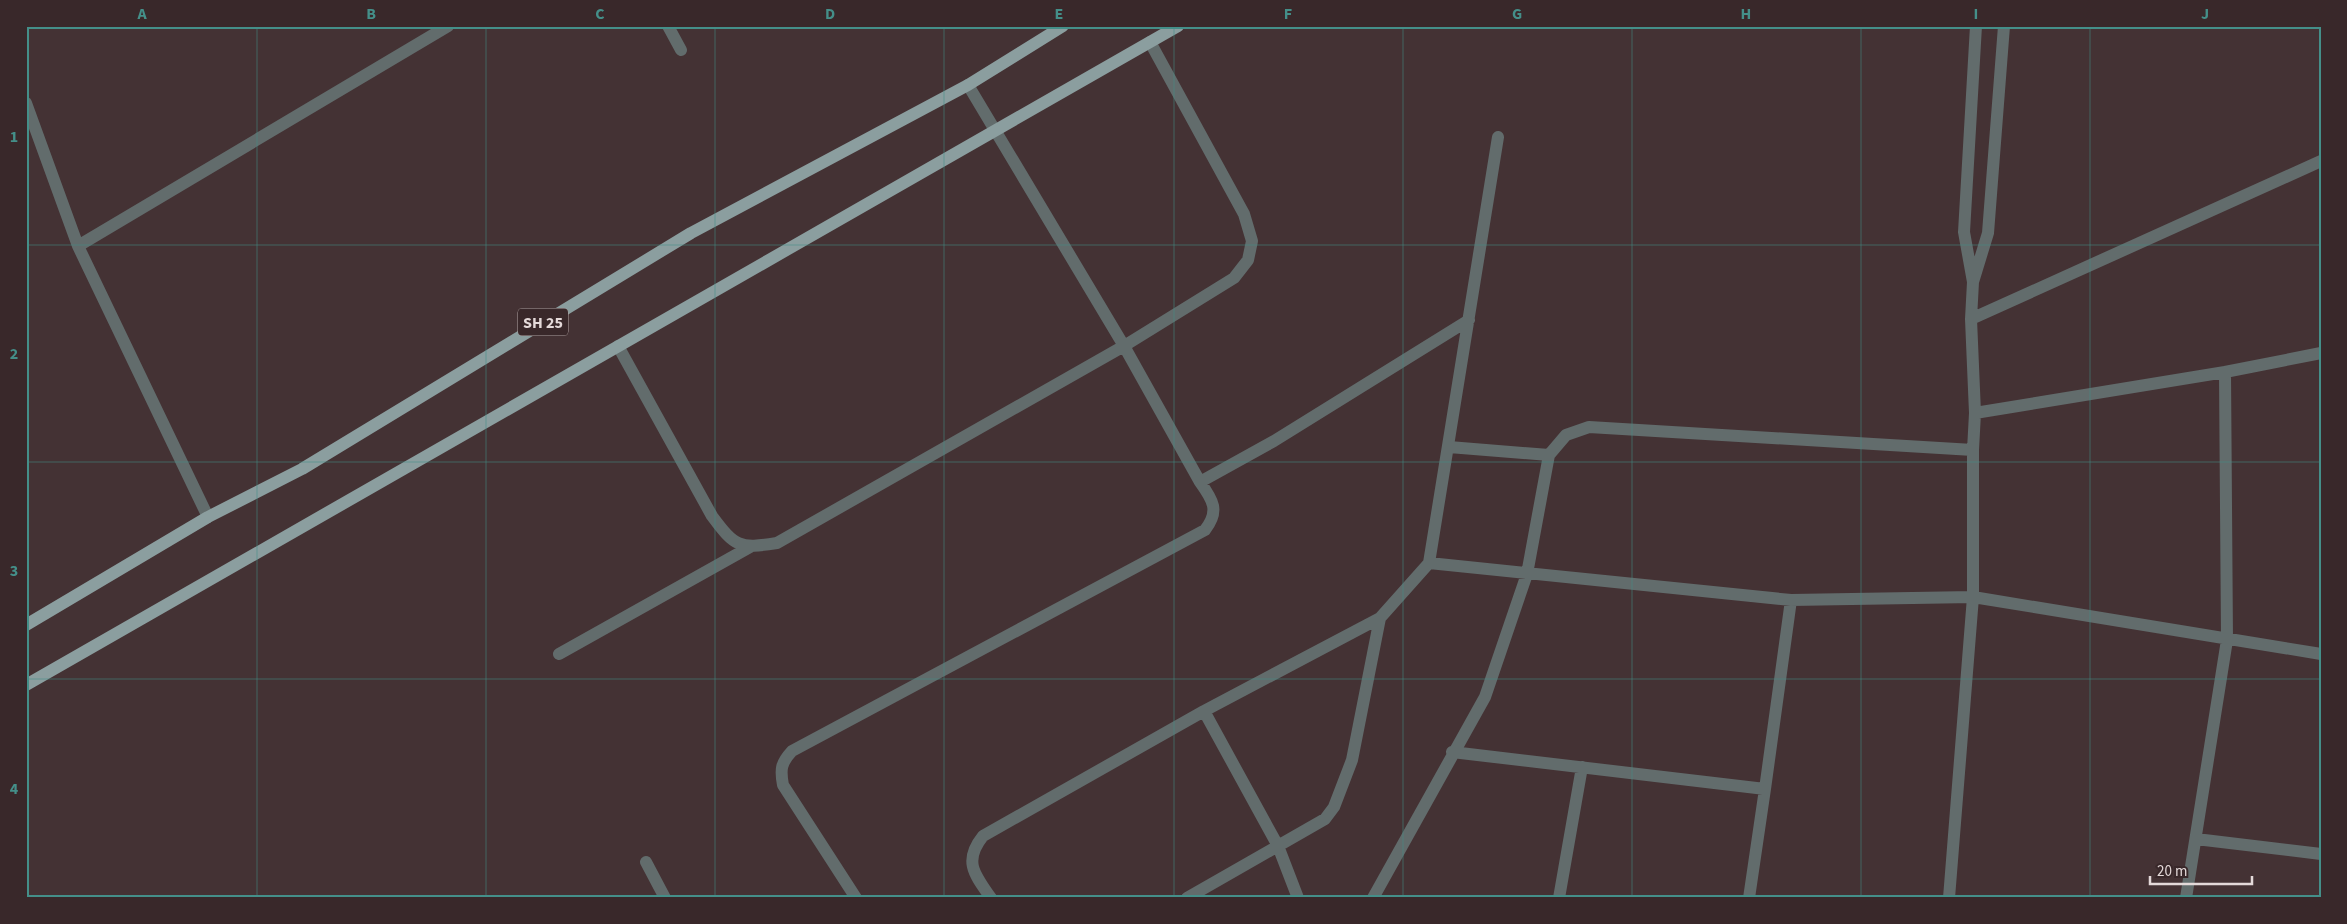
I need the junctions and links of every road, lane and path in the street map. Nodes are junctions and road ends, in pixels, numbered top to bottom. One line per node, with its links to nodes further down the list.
1 (448, 26): 14 (street)
2 (668, 26): 8 (street)
3 (1063, 26): 9 (main road, SH 25)
4 (1178, 26): 7 (main road)
5 (1976, 26): 15 (street)
6 (2004, 26): 15 (street)
7 (1150, 42): 11 (main road); 19 (street)
8 (681, 50)
9 (968, 85): 11 (street); 27 (main road, SH 25)
10 (26, 103): 14 (street)
11 (995, 131): 18 (main road); 19 (street)
12 (1498, 137): 17 (street)
13 (2321, 161): 16 (street)
14 (78, 246): 27 (street)
15 (1973, 282): 16 (street)
16 (1972, 319): 22 (street)
17 (1469, 320): 23 (street); 26 (street)
18 (618, 346): 28 (street); 38 (main road)
19 (1124, 346): 26 (street); 28 (street)
20 (2321, 353): 21 (street)
21 (2225, 372): 22 (street); 35 (street)
22 (1975, 413): 24 (street)
23 (1449, 447): 25 (street); 29 (street)
24 (1973, 450): 25 (street); 31 (street)
25 (1549, 455): 30 (street)
26 (1200, 482): 48 (street)
27 (208, 517): 34 (main road, SH 25)
28 (750, 547): 36 (street)
29 (1429, 564): 30 (street); 33 (street)
30 (1527, 574): 32 (street); 40 (street)
31 (1973, 597): 32 (street); 35 (street); 55 (street)
32 (1790, 600): 42 (street)
33 (1380, 618): 39 (street); 44 (street)
34 (26, 625)
35 (2227, 640): 37 (street); 43 (street)
36 (559, 654)
37 (2321, 654)
38 (26, 685)
39 (1204, 711): 44 (street); 49 (street)
40 (1452, 752): 41 (street); 52 (street)
41 (1582, 767): 42 (street); 53 (street)
42 (1765, 789): 54 (street)
43 (2196, 839): 45 (street); 56 (street)
44 (1278, 846): 50 (street); 51 (street)
45 (2321, 854)
46 (646, 862): 47 (street)
47 (665, 898)
48 (856, 898)
49 (991, 898)
50 (1187, 898)
51 (1298, 898)
52 (1373, 898)
53 (1559, 898)
54 (1749, 898)
55 (1949, 898)
56 (2186, 898)

